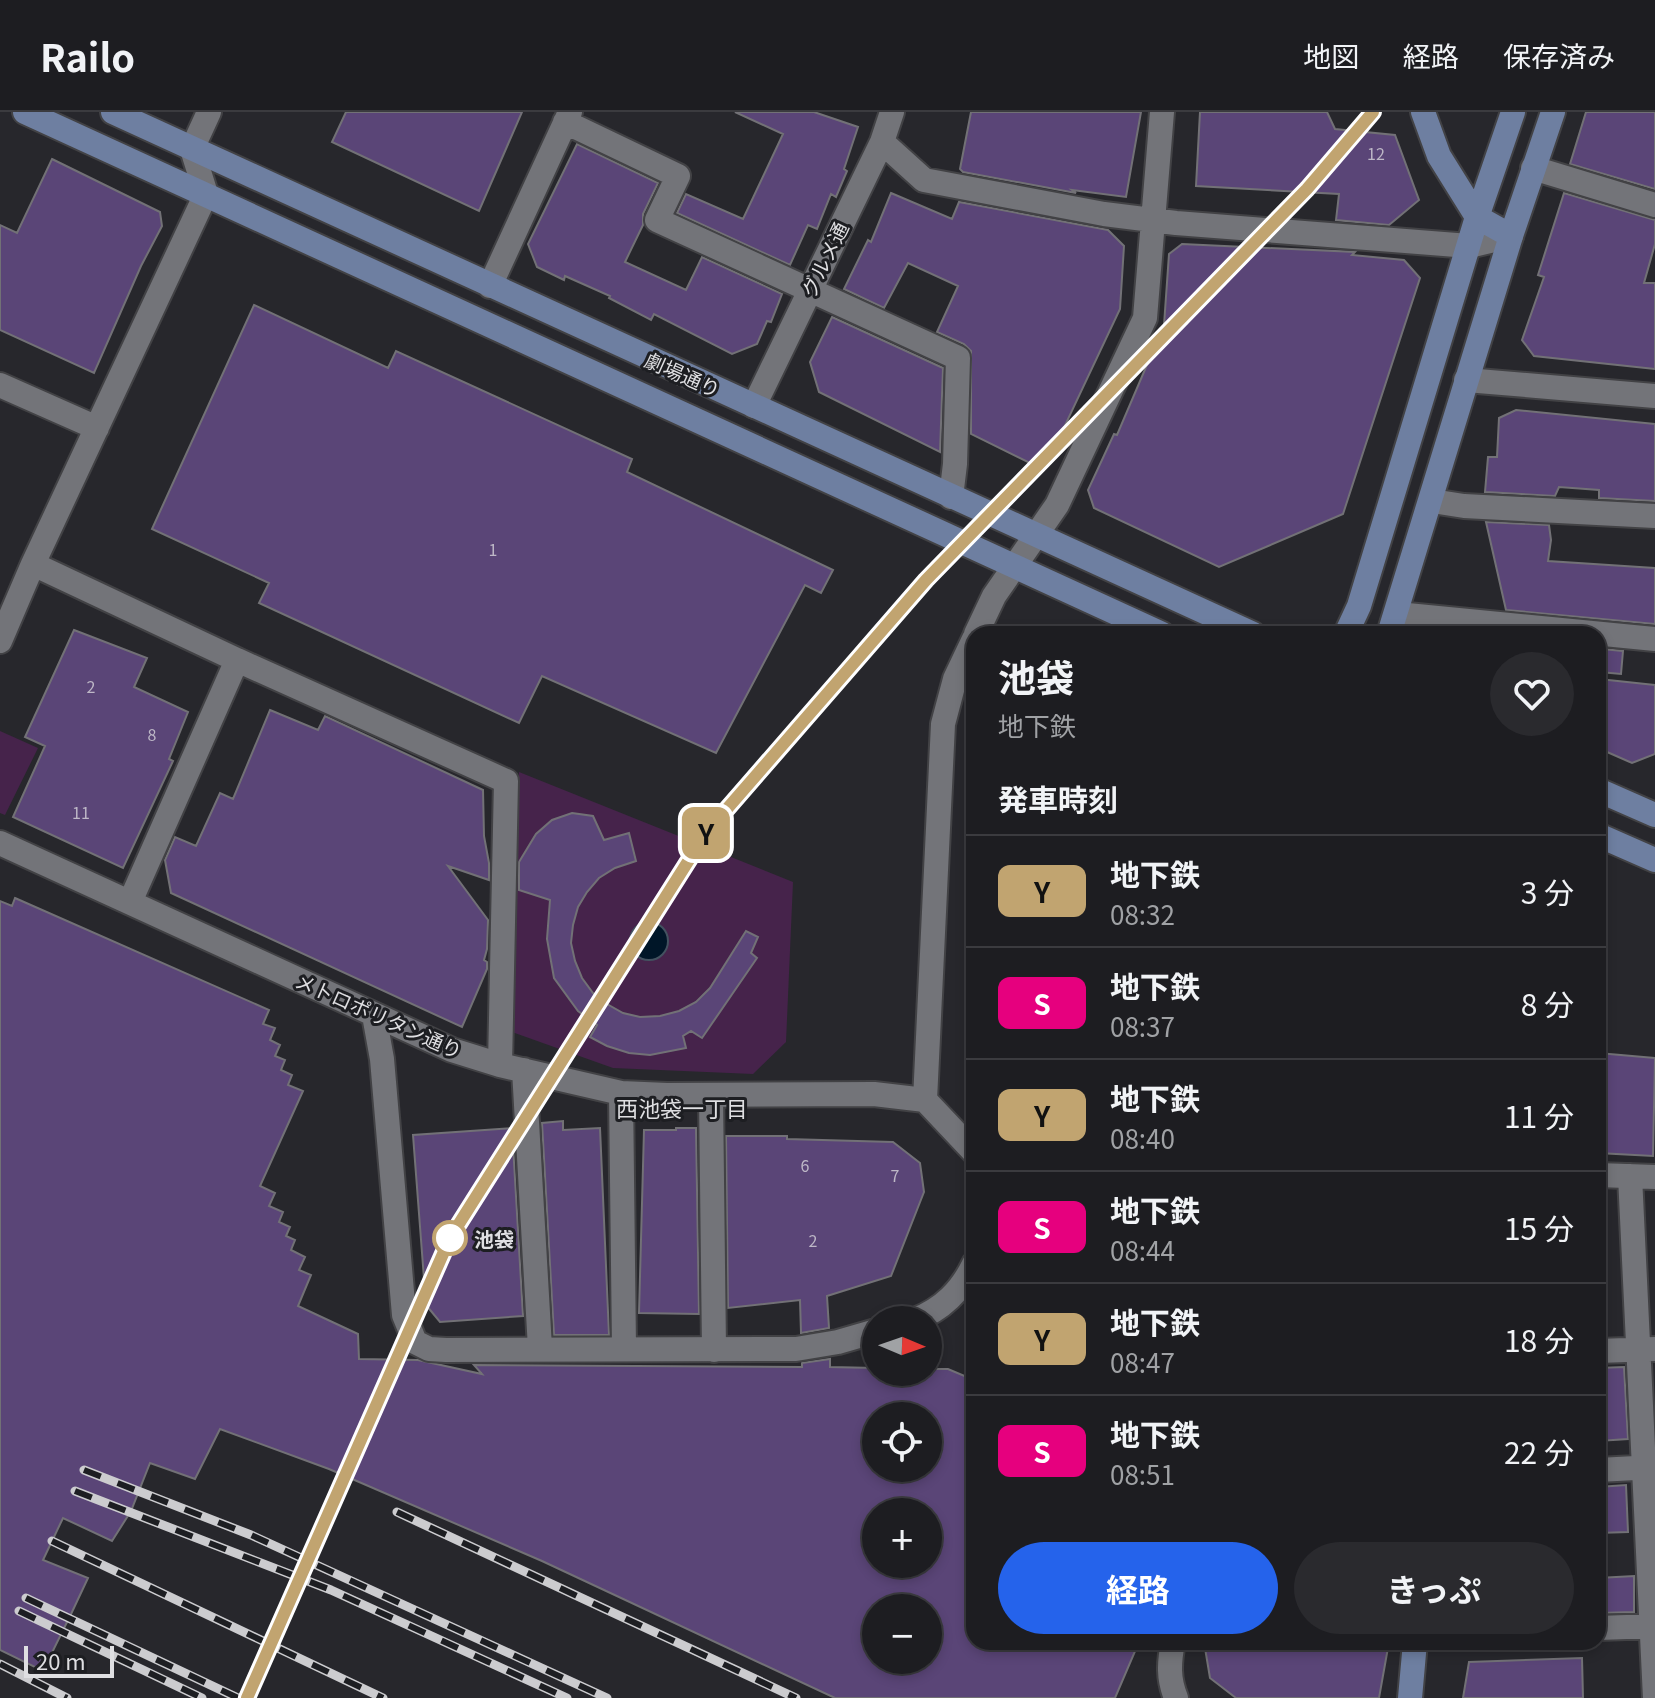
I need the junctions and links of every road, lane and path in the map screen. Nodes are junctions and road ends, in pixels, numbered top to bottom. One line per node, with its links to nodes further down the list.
1 (25, 112): 13 (street, 劇場通り)
2 (113, 112): 11 (street, 劇場通り)
3 (209, 112): 11 (street)
4 (1162, 112): 16 (street)
5 (1423, 112): 15 (street)
6 (1513, 112): 15 (street)
7 (1553, 112): 12 (street)
8 (887, 114): 10 (street, グルメ通)
9 (567, 117): 19 (street); 20 (street)
10 (882, 142): 16 (street); 20 (street, グルメ通)
11 (192, 149): 13 (street); 19 (street, 劇場通り)
12 (1533, 168): 14 (street); 17 (street)
13 (206, 194): 25 (street); 31 (street, 劇場通り)
14 (1655, 205)
15 (1477, 217): 17 (street); 18 (street)
16 (1153, 220): 18 (street); 29 (street)
17 (1511, 236): 18 (street); 21 (street)
18 (1469, 246): 36 (street)
19 (490, 286): 24 (street, 劇場通り)
20 (808, 291): 24 (street, グルメ通); 26 (street)
21 (1466, 380): 23 (street); 27 (street)
22 (0, 385): 25 (street)
23 (1655, 396)
24 (754, 406): 26 (street, 劇場通り)
25 (97, 428): 30 (street)
26 (951, 497): 29 (street, 劇場通り)
27 (1432, 501): 28 (street); 32 (street)
28 (1655, 516)
29 (1036, 536): 31 (street); 35 (street, 劇場通り)
30 (33, 564): 40 (street); 42 (street)
31 (1015, 566): 33 (street); 34 (street, 劇場通り)
32 (1393, 624): 37 (street)
33 (980, 626)
34 (1145, 626)
35 (1235, 626)
36 (1350, 626)
37 (1428, 626)
38 (1606, 636): 39 (street)
39 (1655, 639)
40 (0, 641)
41 (966, 656): 54 (street)
42 (237, 660): 48 (street); 50 (street)
43 (1606, 794): 44 (street)
44 (1655, 815)
45 (1606, 842): 47 (street)
46 (0, 843): 48 (street, メトロポリタン通り)
47 (1655, 860)
48 (130, 902): 49 (street, メトロポリタン通り)
49 (374, 1015): 50 (street, メトロポリタン通り); 62 (street)
50 (500, 1065): 51 (street, メトロポリタン通り)
51 (524, 1070): 52 (street, メトロポリタン通り); 62 (street)
52 (621, 1093): 53 (street, メトロポリタン通り); 63 (street)
53 (711, 1095): 54 (street, メトロポリタン通り); 64 (street)
54 (925, 1100): 55 (street)
55 (966, 1144)
56 (1606, 1175): 57 (street)
57 (1630, 1176): 58 (street); 65 (street)
58 (1655, 1177)
59 (966, 1277): 60 (street)
60 (940, 1306)
61 (862, 1335): 64 (street)
62 (540, 1348): 63 (street)
63 (624, 1348): 64 (street)
64 (714, 1350)
65 (1646, 1350): 66 (street); 67 (street)
66 (1606, 1351)
67 (1648, 1467): 68 (street); 69 (street)
68 (1606, 1470)
69 (1653, 1626): 70 (street); 75 (street)
70 (1606, 1628)
71 (1171, 1650): 73 (street)
72 (1414, 1650): 74 (street)
73 (1176, 1698)
74 (1410, 1698)
75 (1655, 1698)

